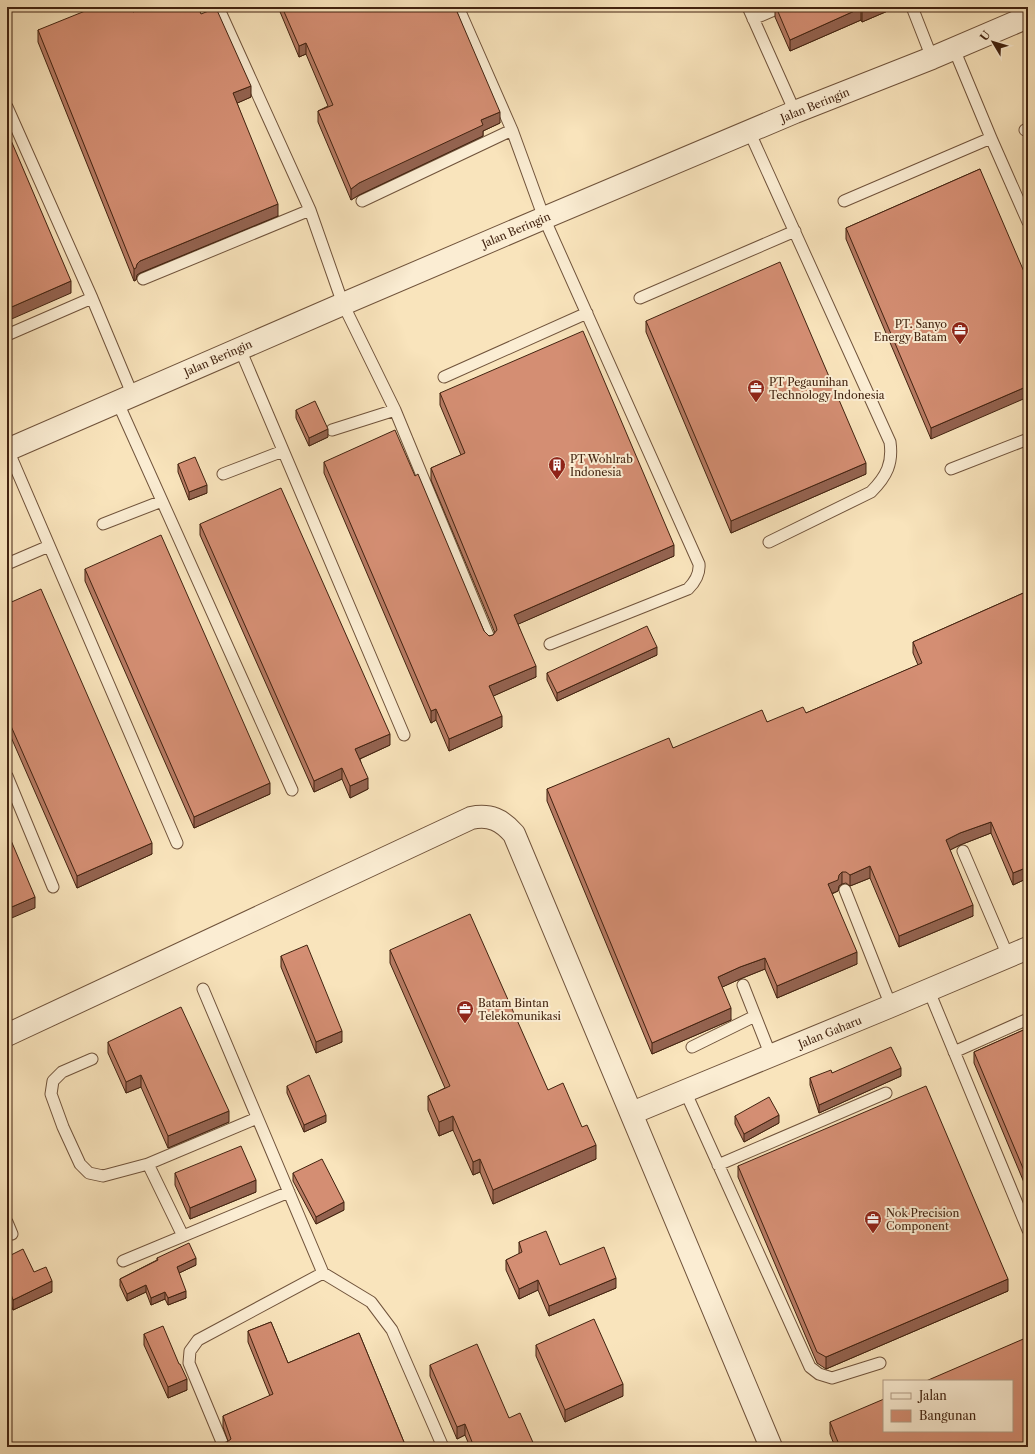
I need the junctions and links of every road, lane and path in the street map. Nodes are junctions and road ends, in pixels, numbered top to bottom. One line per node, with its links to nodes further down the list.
1 (218, 7): 17 (lane)
2 (458, 7): 12 (lane)
3 (748, 7): 7 (lane)
4 (781, 7): 7 (lane)
5 (912, 7): 9 (lane)
6 (1028, 17): 8 (street, Jalan Beringin)
7 (753, 19): 11 (lane)
8 (954, 49): 9 (street, Jalan Beringin); 14 (lane)
9 (932, 58): 11 (street, Jalan Beringin)
10 (7, 107): 22 (lane)
11 (795, 112): 13 (street, Jalan Beringin)
12 (512, 130): 15 (lane); 18 (lane)
13 (749, 131): 18 (street, Jalan Beringin); 20 (lane)
14 (991, 138): 16 (lane); 19 (lane)
15 (362, 201)
16 (844, 202)
17 (310, 210): 21 (lane); 24 (lane)
18 (544, 218): 24 (street, Jalan Beringin); 25 (lane)
19 (1028, 222)
20 (795, 231): 23 (lane); 39 (lane)
21 (143, 279)
22 (92, 298): 26 (lane); 29 (lane)
23 (640, 298)
24 (343, 304): 27 (street, Jalan Beringin); 30 (lane)
25 (587, 312): 28 (lane); 43 (lane)
26 (7, 335)
27 (240, 349): 29 (street, Jalan Beringin); 34 (lane)
28 (444, 377)
29 (125, 399): 33 (street, Jalan Beringin); 37 (lane)
30 (395, 410): 31 (lane); 42 (lane)
31 (332, 430)
32 (1028, 440): 35 (lane)
33 (7, 450): 40 (lane)
34 (283, 451): 36 (lane); 44 (lane)
35 (951, 469)
36 (224, 474)
37 (162, 500): 38 (lane); 46 (lane)
38 (103, 524)
39 (769, 542)
40 (49, 546): 41 (lane); 47 (lane)
41 (7, 564)
42 (490, 640)
43 (550, 644)
44 (404, 735)
45 (7, 776): 49 (lane)
46 (292, 790)
47 (177, 843)
48 (963, 851): 51 (lane)
49 (53, 887)
50 (845, 890): 55 (lane)
51 (1018, 952): 54 (street, Jalan Gaharu)
52 (743, 985): 56 (lane)
53 (203, 989): 66 (lane)
54 (929, 991): 55 (street, Jalan Gaharu); 60 (lane)
55 (891, 1006): 61 (street, Jalan Gaharu)
56 (755, 1016): 59 (lane); 61 (lane)
57 (1028, 1019): 60 (lane)
58 (7, 1035): 65 (street)
59 (692, 1047)
60 (954, 1052): 71 (lane)
61 (772, 1056): 63 (street, Jalan Gaharu)
62 (92, 1059): 67 (lane)
63 (685, 1091): 65 (street, Jalan Gaharu); 68 (lane)
64 (886, 1093): 68 (lane)
65 (632, 1113): 79 (street)
66 (257, 1118): 67 (lane); 69 (lane)
67 (148, 1164): 73 (lane)
68 (718, 1165): 76 (lane)
69 (289, 1192): 73 (lane); 75 (lane)
70 (7, 1222): 72 (lane)
71 (1028, 1230)
72 (12, 1234)
73 (183, 1236): 74 (lane)
74 (123, 1261)
75 (323, 1273): 77 (lane); 78 (lane)
76 (880, 1363)
77 (224, 1447)
78 (443, 1447)
79 (771, 1447)

